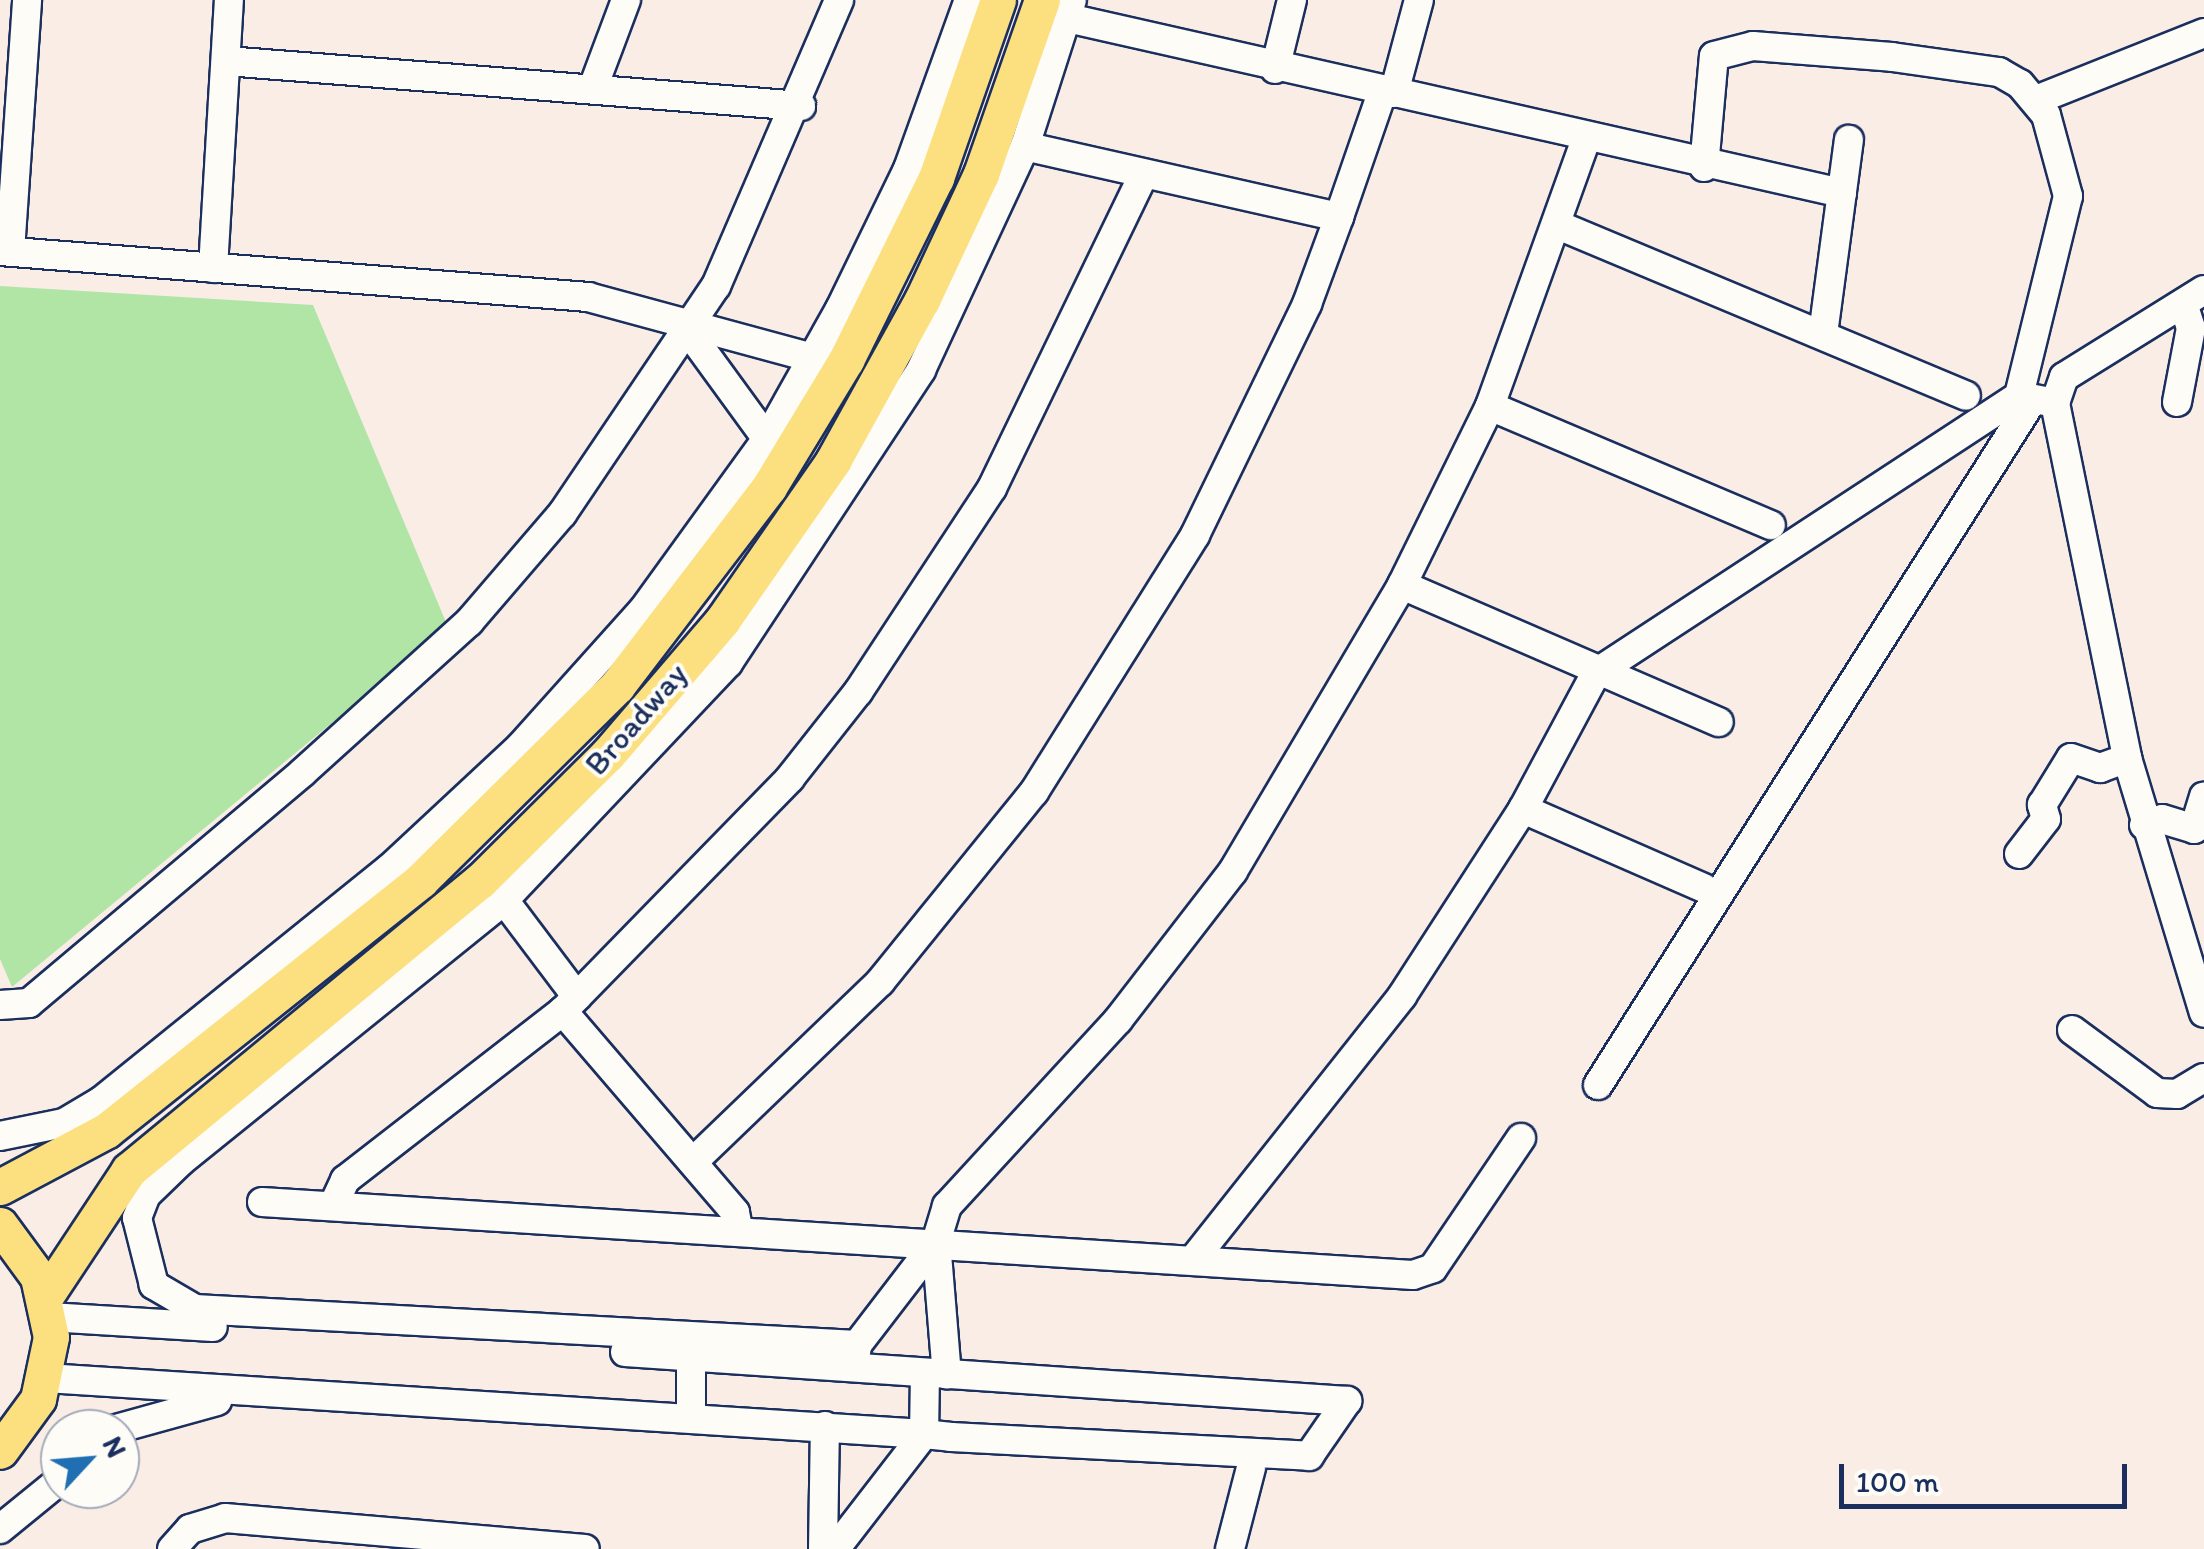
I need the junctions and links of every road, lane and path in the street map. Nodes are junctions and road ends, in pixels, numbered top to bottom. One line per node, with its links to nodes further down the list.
1 (28, 0): 26 (street)
2 (229, 0): 11 (street)
3 (626, 0): 13 (street)
4 (840, 0): 16 (street)
5 (970, 0): 23 (street)
6 (998, 0): 23 (main road, Broadway)
7 (1292, 0): 12 (street)
8 (1419, 0): 14 (street)
9 (1055, 7): 12 (street); 19 (street); 40 (main road, Broadway)
10 (2204, 34): 15 (street)
11 (226, 61): 13 (street); 27 (street)
12 (1275, 69): 14 (street)
13 (594, 85): 16 (street)
14 (1388, 91): 18 (street); 24 (street)
15 (2036, 100): 20 (street); 33 (street)
16 (801, 106): 29 (street)
17 (1849, 140): 22 (street)
18 (1586, 142): 20 (street); 25 (street)
19 (1025, 146): 21 (street); 40 (street)
20 (1704, 168): 22 (street)
21 (1143, 175): 24 (street); 51 (street)
22 (1842, 193): 30 (street)
23 (904, 211): 31 (street); 39 (main road, Broadway)
24 (1339, 217): 60 (street)
25 (1558, 225): 30 (street); 35 (street)
26 (5, 251): 27 (street)
27 (213, 268): 29 (street)
28 (2193, 297): 33 (street); 34 (street)
29 (689, 332): 31 (street); 36 (street); 50 (street)
30 (1823, 334): 32 (street)
31 (813, 358): 36 (street)
32 (1966, 396)
33 (2036, 399): 41 (street); 43 (street); 56 (street)
34 (2177, 402)
35 (1490, 406): 37 (street); 38 (street)
36 (766, 438): 39 (street)
37 (1772, 525)
38 (1402, 585): 41 (street); 66 (street)
39 (678, 588): 54 (main road, Broadway)
40 (733, 631): 49 (street); 57 (main road, Broadway)
41 (1596, 673): 42 (street); 45 (street)
42 (1719, 722)
43 (2127, 758): 46 (street); 47 (street)
44 (2204, 797): 46 (street)
45 (1523, 809): 48 (street); 67 (street)
46 (2144, 825): 52 (street)
47 (2019, 854)
48 (1704, 888)
49 (504, 900): 51 (street); 57 (street)
50 (0, 1004)
51 (570, 1004): 60 (street); 63 (street)
52 (2204, 1013)
53 (2072, 1030): 55 (street)
54 (196, 1042): 58 (street); 61 (main road, Broadway)
55 (2204, 1078)
56 (1598, 1085)
57 (234, 1098): 68 (main road, Broadway); 70 (street)
58 (0, 1136)
59 (1522, 1138): 67 (street)
60 (693, 1162): 65 (street)
61 (0, 1187)
62 (262, 1202): 63 (street)
63 (333, 1206): 65 (street)
64 (0, 1226): 68 (main road)
65 (738, 1228): 66 (street)
66 (936, 1242): 67 (street); 70 (street); 71 (street)
67 (1193, 1260)
68 (47, 1307): 69 (street); 72 (main road)
69 (691, 1356): 70 (street); 73 (street)
70 (856, 1356): 71 (street)
71 (940, 1369): 76 (street); 76 (street)
72 (46, 1378): 73 (street); 77 (main road)
73 (691, 1416): 75 (street)
74 (140, 1420): 75 (street)
75 (823, 1435): 76 (street); 85 (street)
76 (938, 1435): 78 (street); 86 (street)
77 (0, 1451)
78 (1251, 1468): 79 (street); 87 (street)
79 (1293, 1471)
80 (40, 1496): 81 (street)
81 (0, 1529)
82 (516, 1547): 83 (street); 84 (street)
83 (172, 1549)
84 (585, 1549)
85 (823, 1549)
86 (834, 1549)
87 (1230, 1549)

